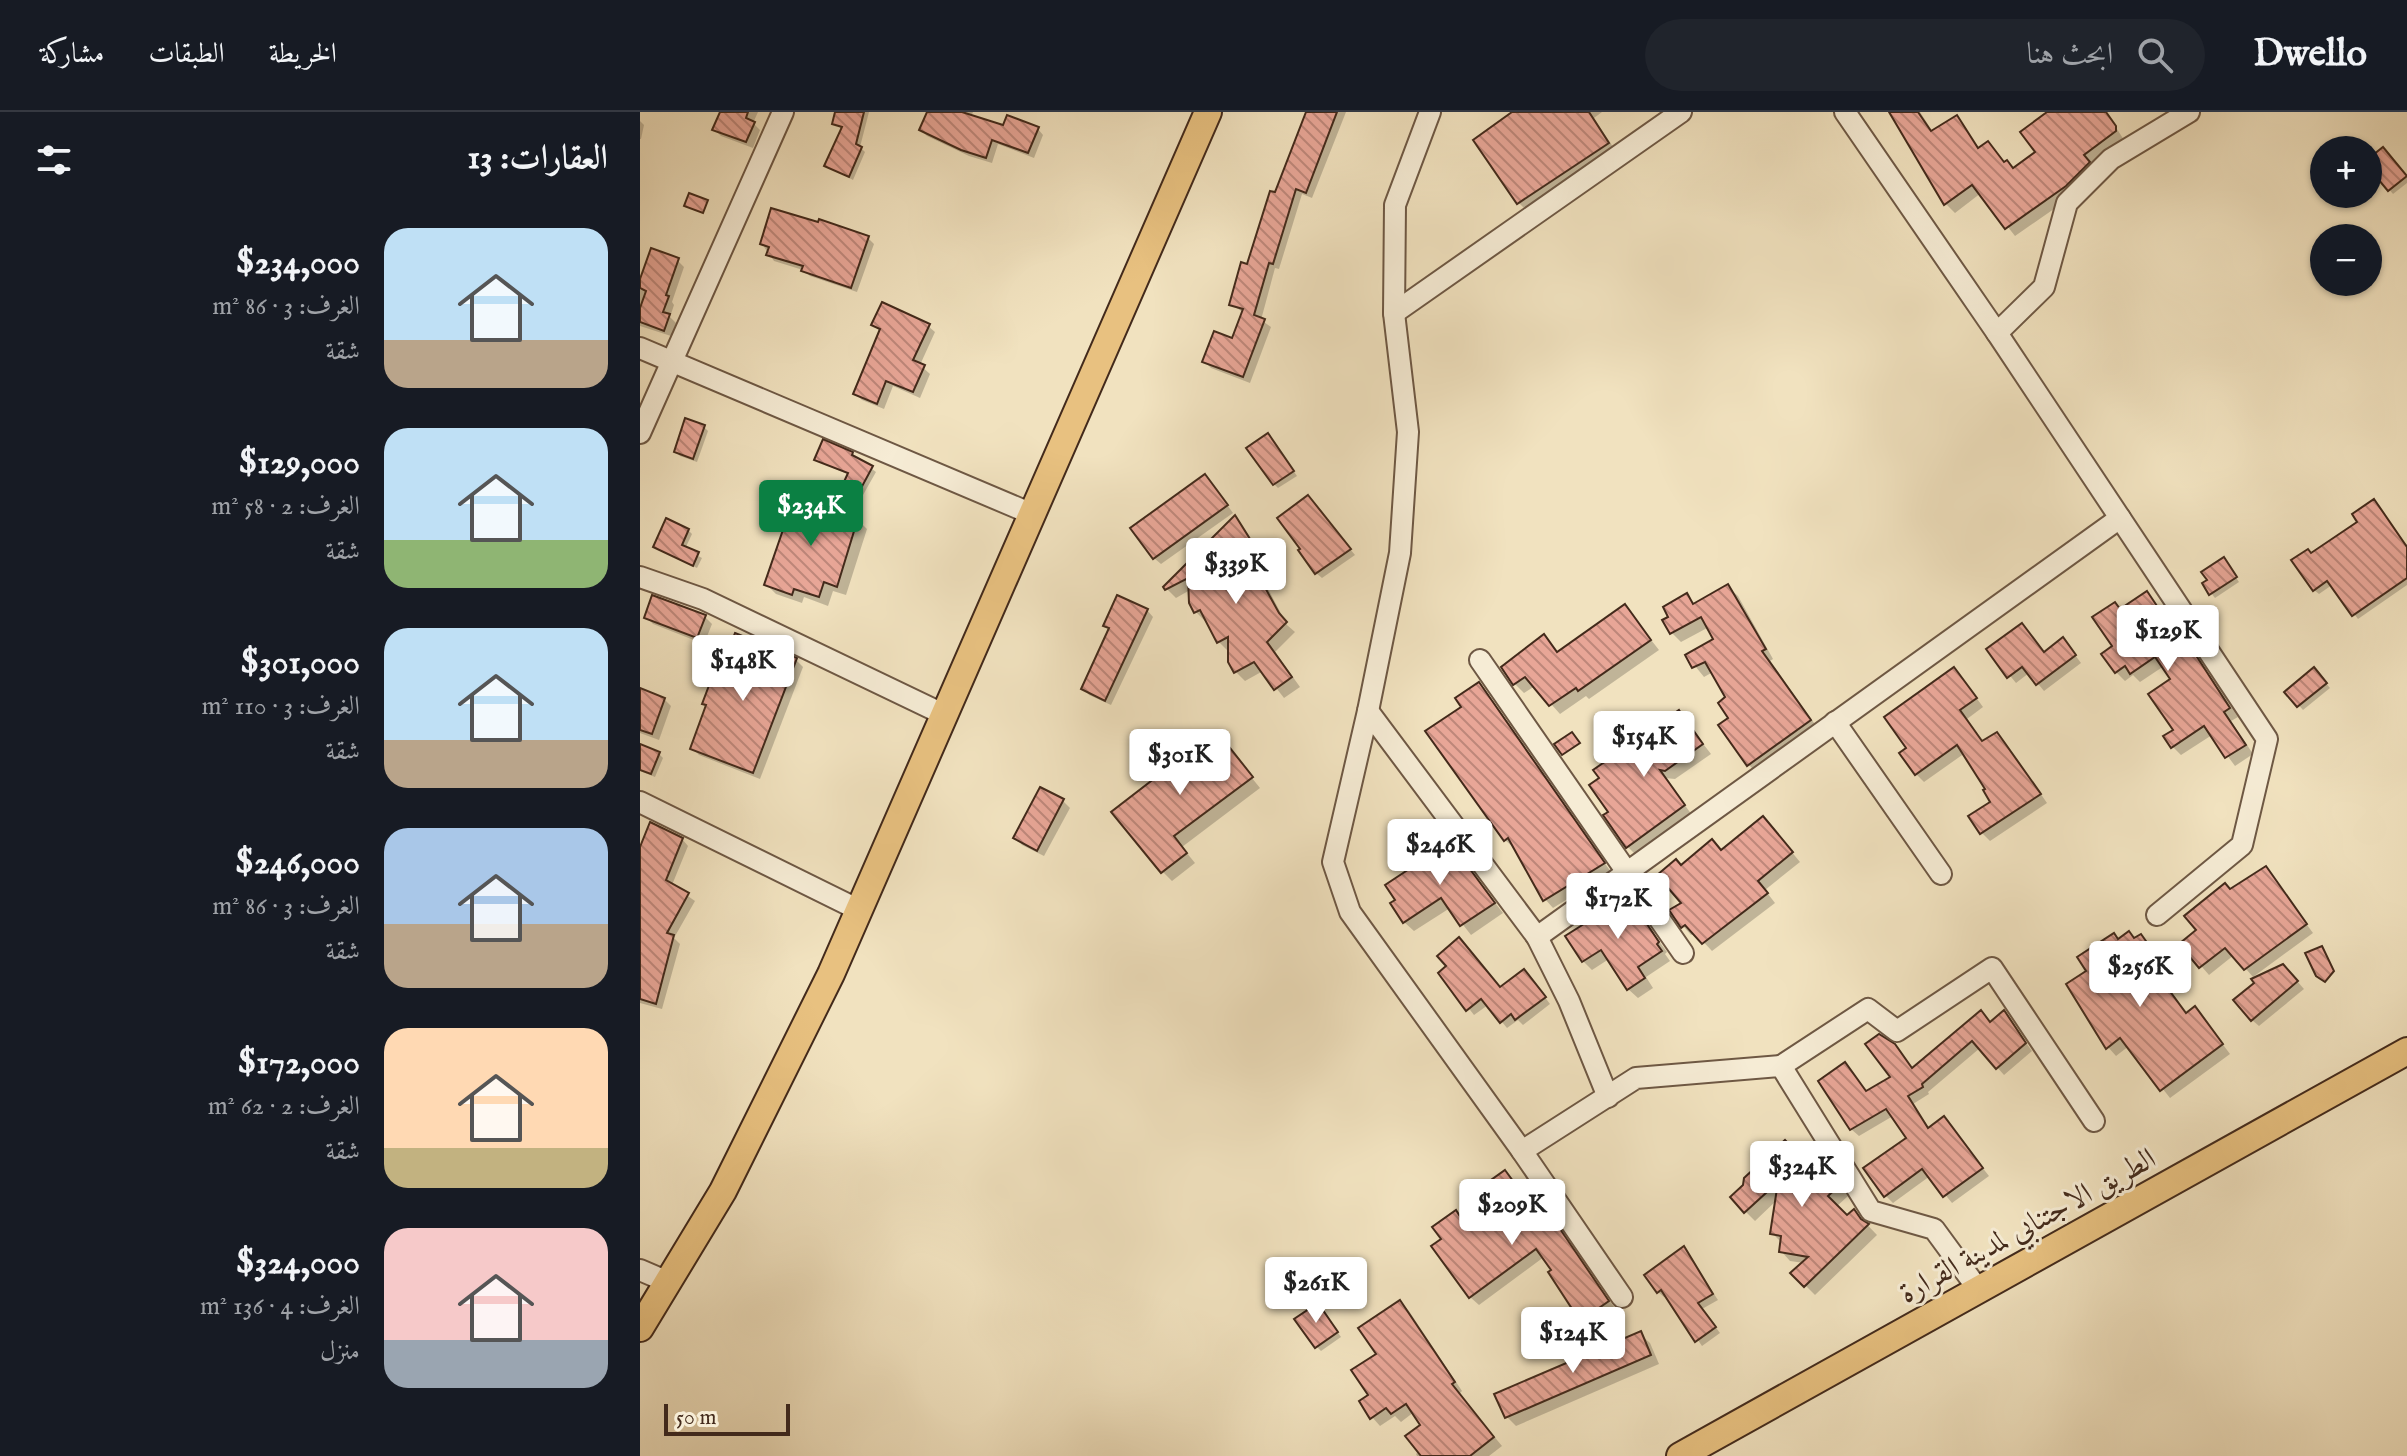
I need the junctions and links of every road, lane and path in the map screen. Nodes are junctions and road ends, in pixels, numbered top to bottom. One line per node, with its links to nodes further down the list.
1 (783, 112): 10 (street)
2 (1208, 112): 12 (main road)
3 (1430, 112): 7 (street)
4 (1681, 112): 7 (street)
5 (1845, 112): 8 (street)
6 (2189, 112): 8 (street)
7 (1394, 313): 16 (street)
8 (1997, 333): 13 (street)
9 (640, 348): 10 (street)
10 (671, 362): 11 (street); 12 (street)
11 (640, 433)
12 (1032, 514): 17 (main road)
13 (2120, 518): 18 (street); 23 (street)
14 (640, 577): 17 (street)
15 (1480, 660): 20 (street)
16 (1368, 711): 24 (street); 30 (street)
17 (945, 715): 22 (main road)
18 (1835, 722): 20 (street); 21 (street)
19 (640, 802): 22 (street)
20 (1625, 873): 24 (street); 25 (street)
21 (1941, 874)
22 (859, 910): 32 (main road)
23 (2157, 915)
24 (1537, 937): 28 (street)
25 (1683, 953)
26 (2407, 1051): 33 (main road, الطريق الاجتنابي لمدينة القرارة)
27 (1781, 1066): 28 (street); 29 (street); 33 (street)
28 (1608, 1097): 30 (street)
29 (2094, 1121)
30 (1522, 1151): 34 (street)
31 (640, 1270): 32 (street)
32 (668, 1282): 35 (main road)
33 (1978, 1289): 36 (main road, الطريق الاجتنابي لمدينة القرارة)
34 (1622, 1297)
35 (640, 1328)
36 (1680, 1456)

